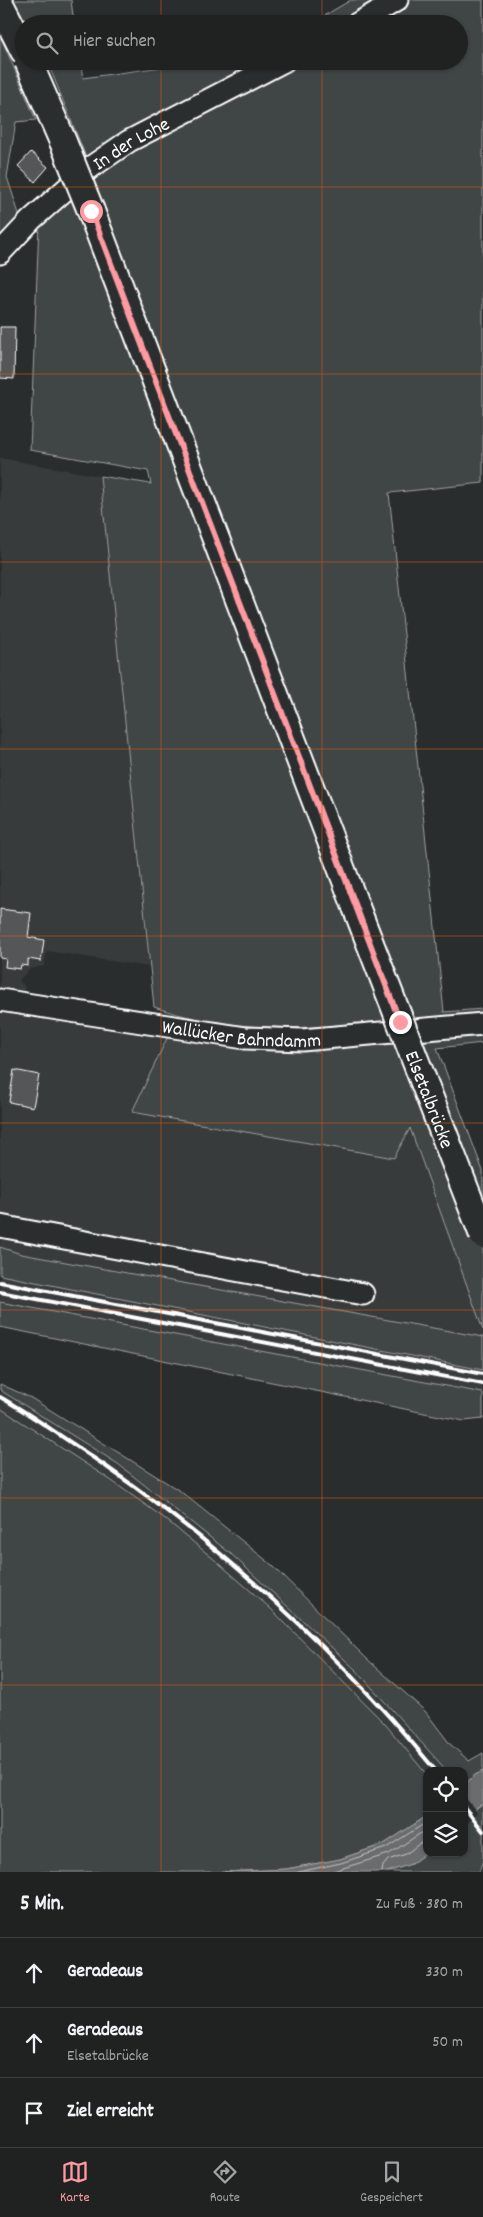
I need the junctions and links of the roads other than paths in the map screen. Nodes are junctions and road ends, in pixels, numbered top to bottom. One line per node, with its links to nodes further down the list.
1 (396, 0): 3 (street)
2 (0, 4): 4 (main road, Elsetalbrücke)
3 (372, 15)
4 (15, 35)
5 (31, 70): 11 (main road, Elsetalbrücke, bridge)
6 (267, 70): 7 (street, In der Lohe)
7 (0, 253)
8 (0, 1000): 9 (street, Wallücker Bahndamm)
9 (483, 1024)
10 (0, 1226): 12 (street)
11 (483, 1235)
12 (363, 1294)

